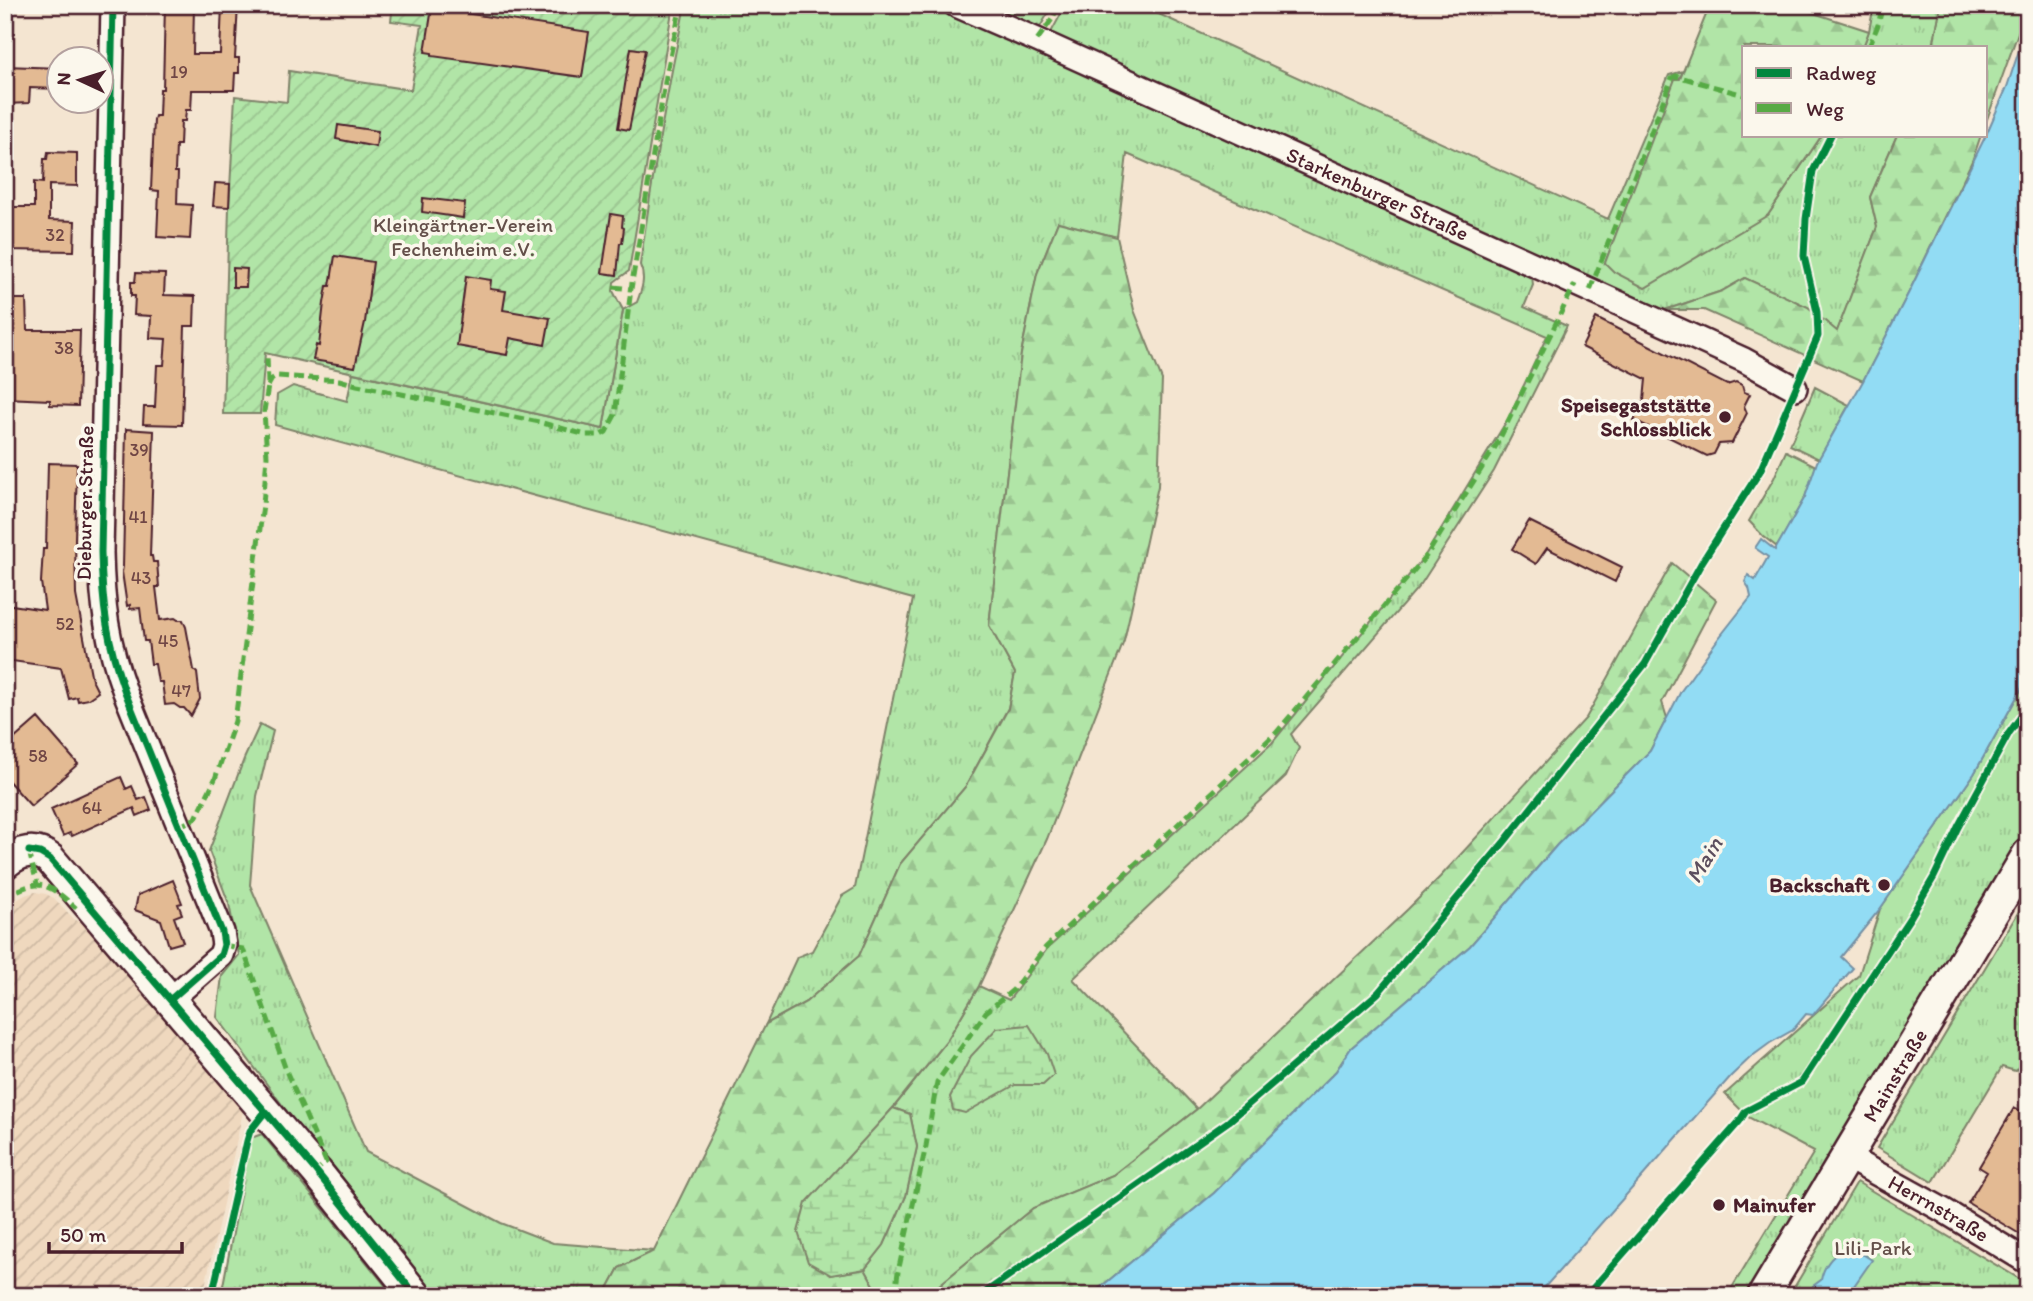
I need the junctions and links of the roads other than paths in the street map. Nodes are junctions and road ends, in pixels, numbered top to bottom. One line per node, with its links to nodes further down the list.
1 (113, 5): 6 (street, Dieburger Straße)
2 (956, 5): 3 (street, Starkenburger Straße)
3 (1795, 388)
4 (2028, 854): 7 (main road, Mainstraße)
5 (17, 857): 6 (main road)
6 (171, 999): 9 (main road)
7 (1847, 1157): 8 (street, Herrnstraße); 10 (main road, Mainstraße)
8 (2028, 1262)
9 (416, 1296)
10 (1763, 1296)

